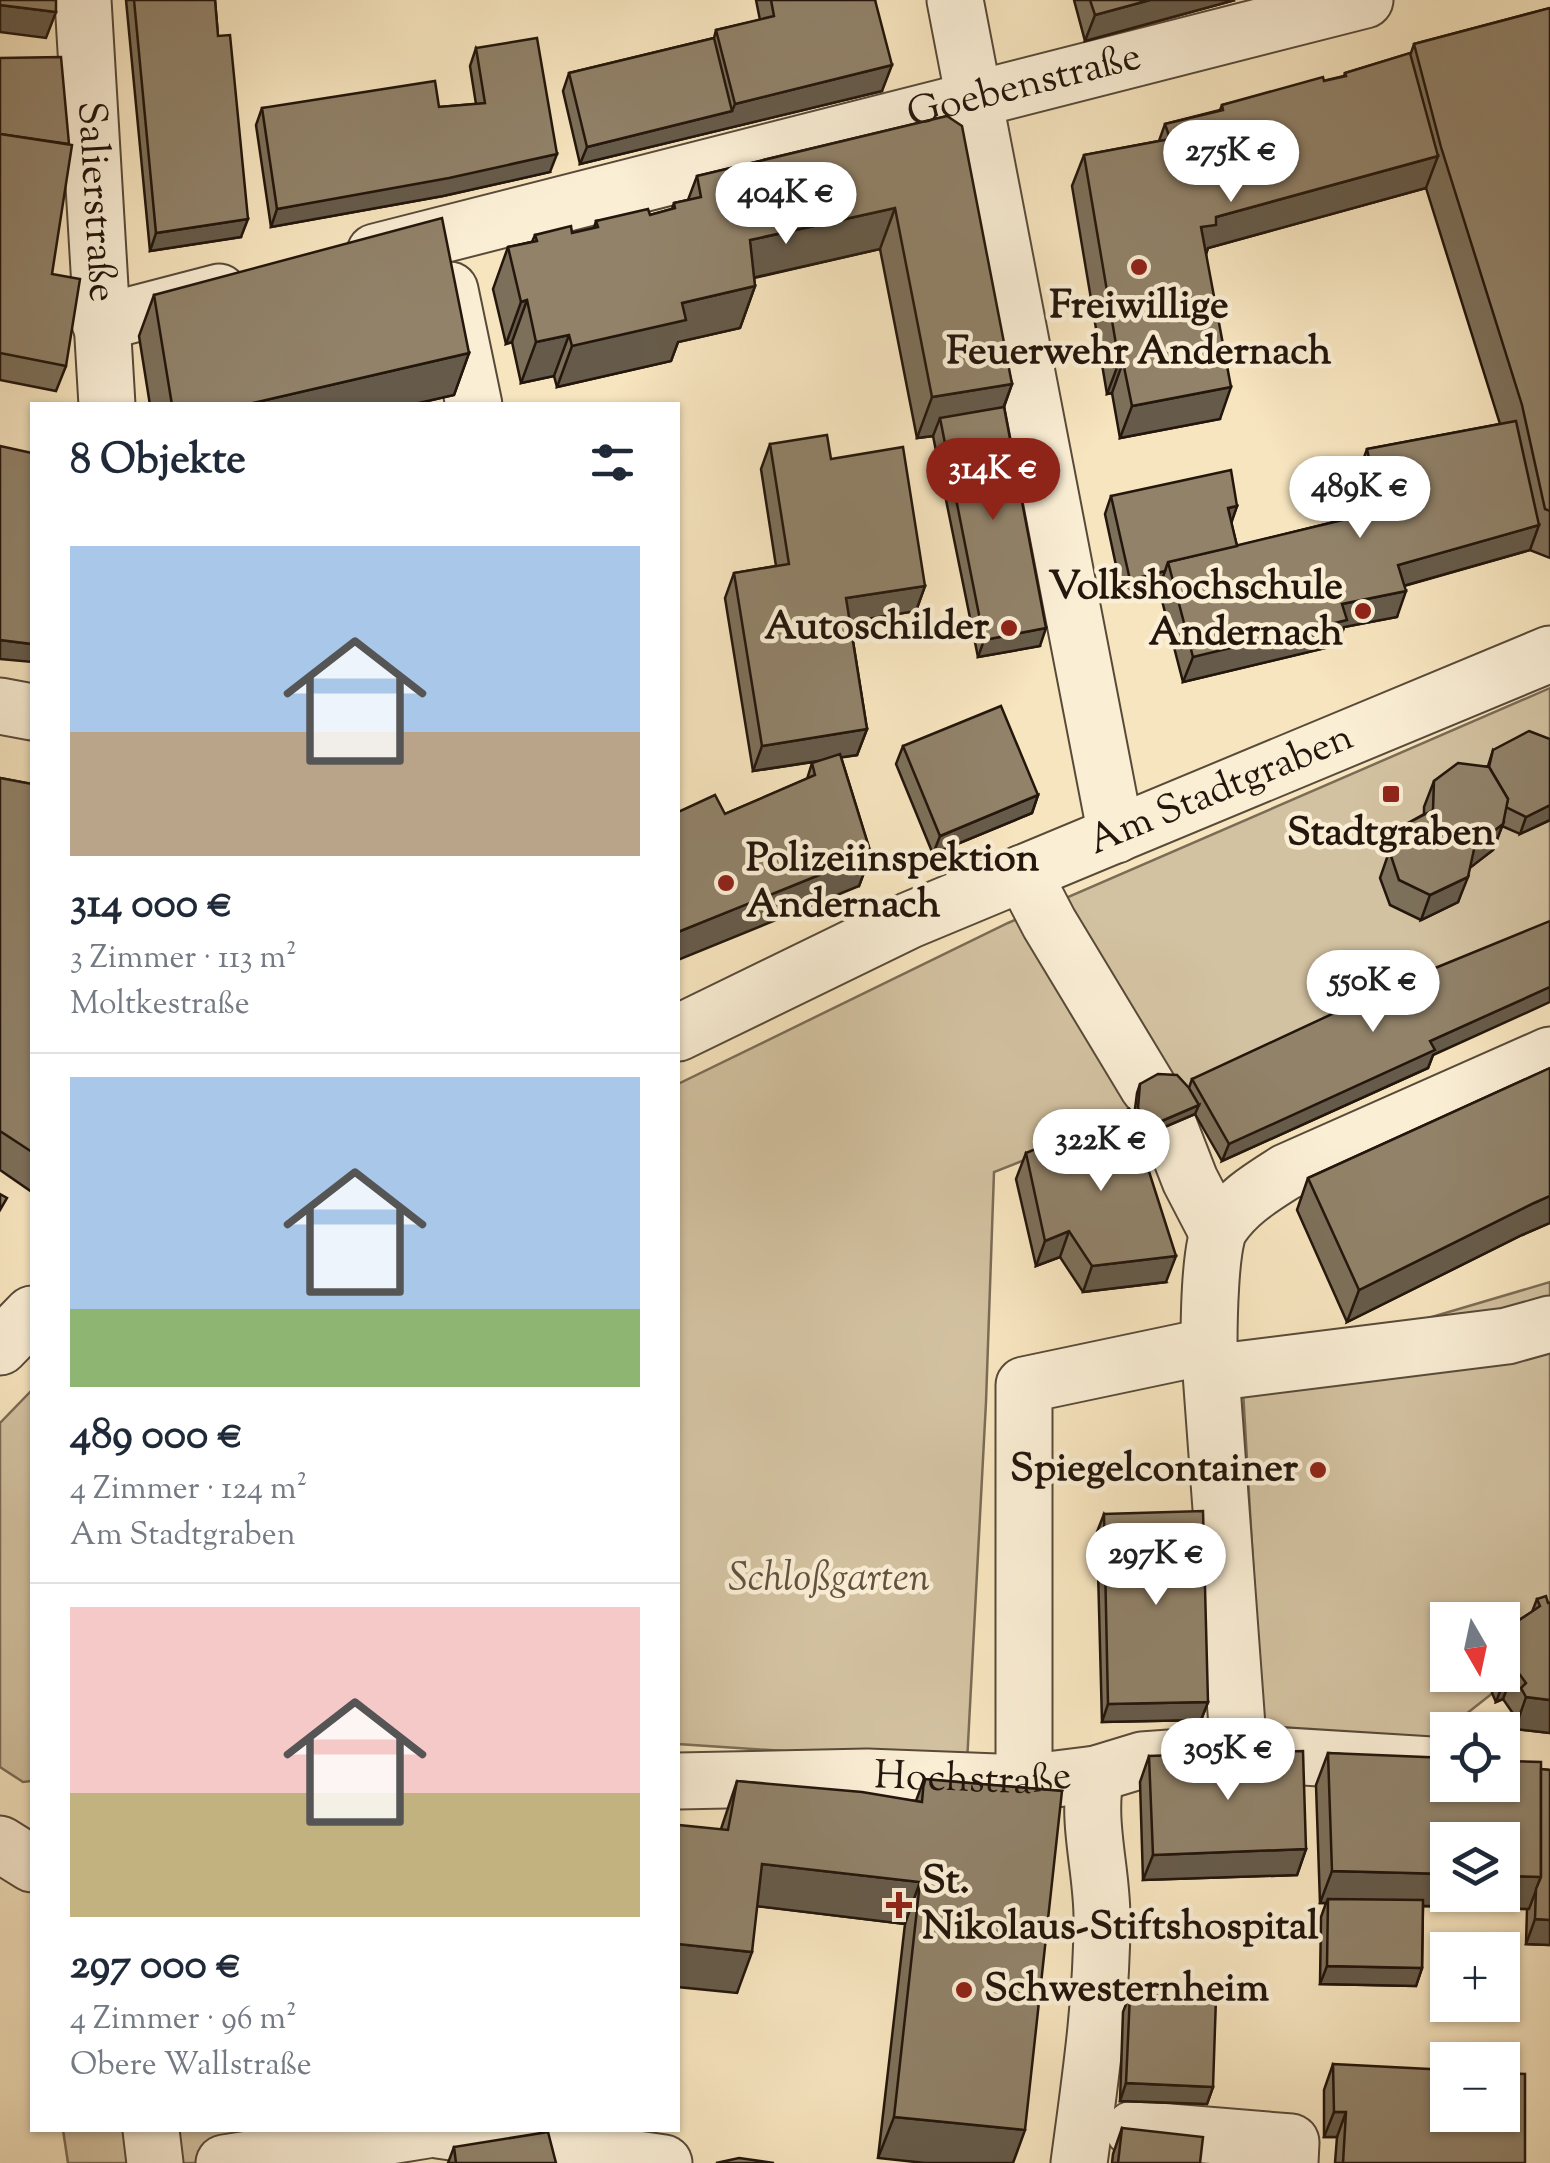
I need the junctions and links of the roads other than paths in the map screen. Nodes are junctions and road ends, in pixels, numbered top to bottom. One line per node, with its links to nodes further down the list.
1 (83, 0): 8 (street, Salierstraße)
2 (956, 0): 4 (street)
3 (1366, 0): 4 (street, Goebenstraße)
4 (974, 98): 5 (street, Goebenstraße); 14 (street)
5 (439, 235): 6 (street, Goebenstraße); 10 (street)
6 (326, 265)
7 (270, 279): 8 (street)
8 (100, 323): 9 (street, Salierstraße)
9 (107, 402)
10 (473, 402)
11 (1550, 654): 14 (street, Am Stadtgraben)
12 (0, 706): 13 (street)
13 (30, 712)
14 (1116, 836): 15 (street, Am Stadtgraben)
15 (1023, 873): 16 (street, Am Stadtgraben); 18 (street)
16 (680, 1032)
17 (1550, 1055): 18 (street)
18 (1218, 1232): 22 (street)
19 (30, 1316): 21 (street)
20 (1550, 1324): 22 (street)
21 (0, 1347)
22 (1210, 1359): 23 (street); 27 (street)
23 (1238, 1753): 24 (street, Hochstraße); 25 (street, Hochstraße)
24 (1430, 1765)
25 (1096, 1774): 27 (street, Hochstraße); 37 (street)
26 (680, 1781): 27 (street, Hochstraße)
27 (1024, 1783)
28 (0, 1844): 29 (street)
29 (30, 1863)
30 (1134, 2129): 38 (street)
31 (151, 2132): 35 (street)
32 (415, 2132): 36 (street)
33 (451, 2132): 34 (street)
34 (638, 2161)
35 (156, 2163)
36 (224, 2163)
37 (1078, 2163)
38 (1290, 2163)

